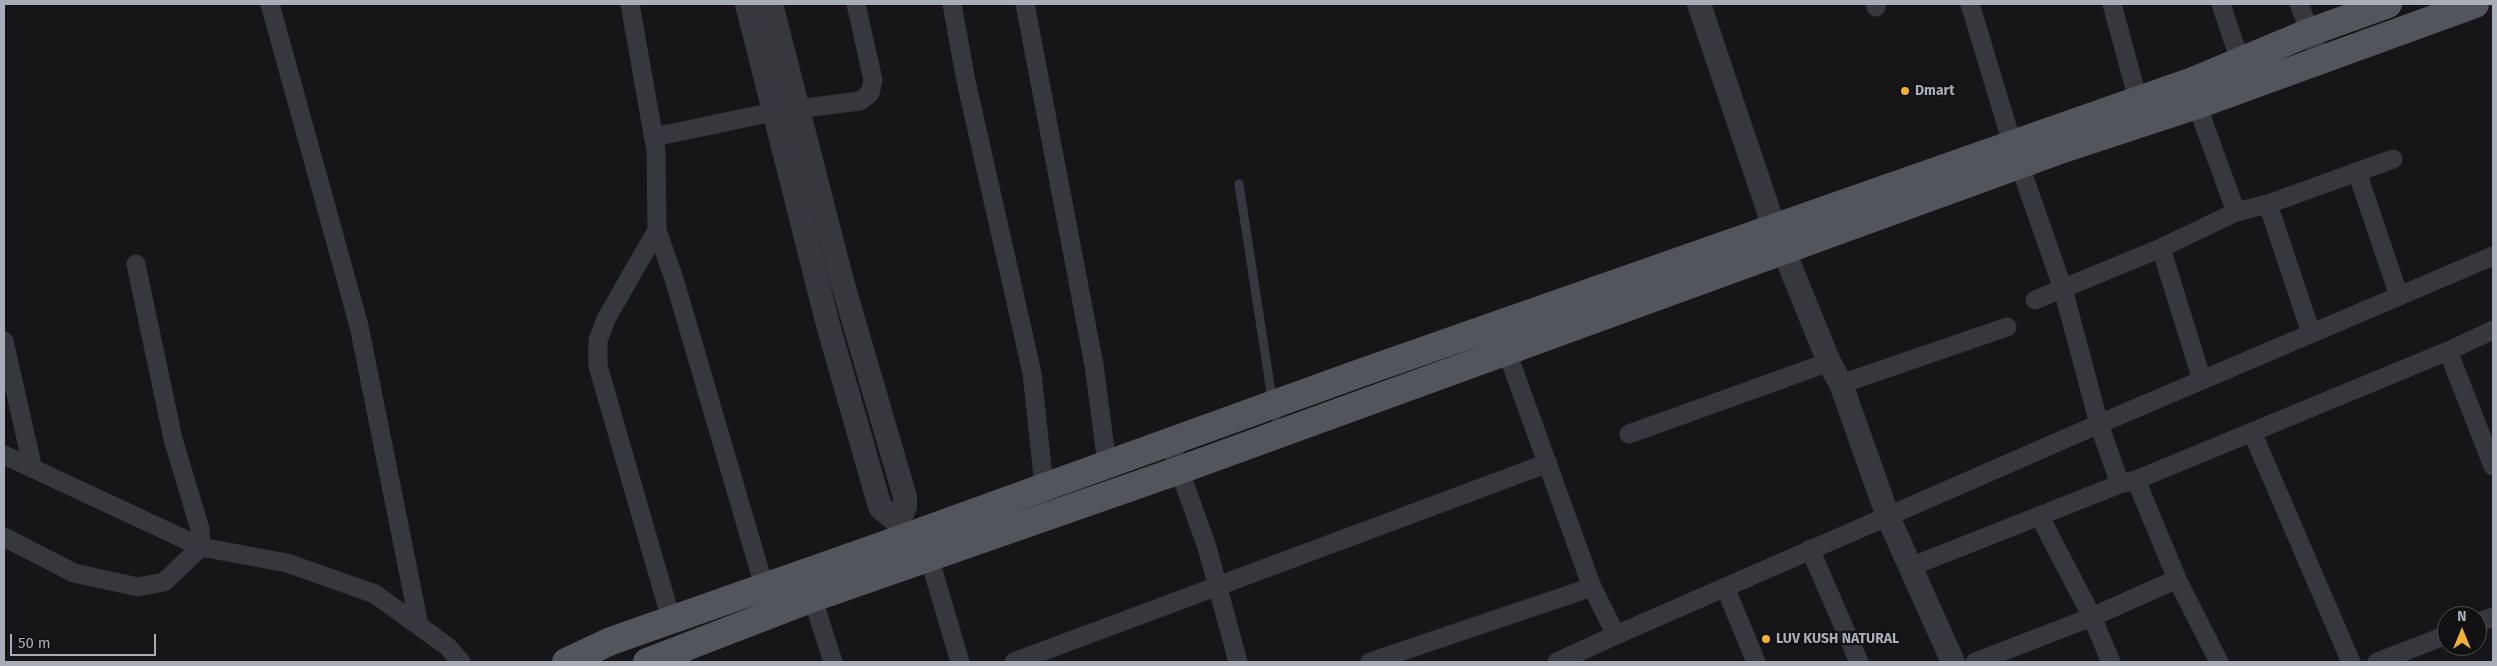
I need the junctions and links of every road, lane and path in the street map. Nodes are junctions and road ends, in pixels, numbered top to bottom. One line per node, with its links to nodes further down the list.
1 (270, 4): 76 (street)
2 (630, 4): 22 (street)
3 (747, 4): 21 (street)
4 (772, 4): 20 (street)
5 (856, 4): 20 (street)
6 (952, 4): 59 (street)
7 (1025, 4): 54 (street)
8 (1699, 4): 30 (street)
9 (1970, 4): 23 (street)
10 (2112, 4): 18 (street)
11 (2221, 4): 17 (street)
12 (2299, 4): 15 (street)
13 (2388, 4): 15 (main road)
14 (2475, 4): 16 (main road)
15 (2310, 32): 16 (street); 17 (main road)
16 (2320, 60): 19 (main road)
17 (2240, 62): 18 (main road)
18 (2138, 100): 23 (main road)
19 (2197, 105): 23 (main road); 28 (street)
20 (797, 109): 21 (street); 63 (street)
21 (773, 112): 22 (street); 63 (street)
22 (654, 137): 29 (street)
23 (2016, 154): 30 (main road); 34 (street)
24 (2394, 159): 25 (street)
25 (2357, 172): 27 (street); 35 (street)
26 (1240, 184): 46 (lane)
27 (2268, 204): 28 (street); 39 (street)
28 (2236, 212): 31 (street)
29 (658, 230): 70 (street); 75 (street)
30 (1778, 238): 40 (main road); 43 (street)
31 (2161, 248): 34 (street); 44 (street)
32 (2493, 256): 35 (street)
33 (136, 264): 64 (street)
34 (2062, 289): 36 (street); 47 (street)
35 (2400, 296): 39 (street)
36 (2035, 300)
37 (2008, 327): 45 (street)
38 (2493, 330): 42 (street)
39 (2312, 333): 44 (street)
40 (1502, 337): 46 (main road); 49 (main road); 53 (street)
41 (4, 341): 56 (street)
42 (2448, 351): 48 (street); 55 (street)
43 (1829, 362): 45 (street); 50 (street)
44 (2202, 380): 47 (street)
45 (1841, 384): 60 (street)
46 (1273, 405): 49 (lane); 51 (main road)
47 (2099, 424): 58 (street); 60 (street)
48 (2252, 432): 58 (street); 94 (street)
49 (1279, 433): 57 (main road)
50 (1629, 434)
51 (1169, 442): 54 (main road); 57 (street)
52 (4, 455): 56 (street)
53 (1548, 463): 69 (street); 71 (street)
54 (1107, 464): 59 (main road)
55 (2493, 466)
56 (34, 469): 64 (street)
57 (1180, 470): 63 (main road); 69 (street)
58 (2128, 482): 61 (street); 68 (street)
59 (1044, 486): 63 (main road)
60 (1888, 517): 65 (street); 66 (street)
61 (2040, 517): 66 (street); 74 (street)
62 (4, 536): 64 (street)
63 (910, 545): 67 (main road); 73 (main road); 83 (street)
64 (201, 547): 76 (street)
65 (1810, 549): 72 (street); 89 (street)
66 (1910, 567): 90 (street)
67 (804, 572): 70 (main road); 73 (street)
68 (2177, 579): 74 (street); 93 (street)
69 (1217, 585): 84 (street); 85 (street)
70 (764, 586): 75 (main road)
71 (1592, 587): 77 (street); 86 (street)
72 (1725, 588): 77 (street); 88 (street)
73 (813, 598): 81 (main road); 82 (street)
74 (2092, 617): 91 (street); 92 (street)
75 (671, 619): 80 (main road)
76 (418, 625): 79 (street)
77 (1616, 635): 87 (street)
78 (2437, 639): 95 (street)
79 (461, 662)
80 (566, 662)
81 (647, 662)
82 (833, 662)
83 (960, 662)
84 (1014, 662)
85 (1238, 662)
86 (1370, 662)
87 (1557, 662)
88 (1756, 662)
89 (1859, 662)
90 (1953, 662)
91 (1975, 662)
92 (2110, 662)
93 (2219, 662)
94 (2351, 662)
95 (2377, 662)

